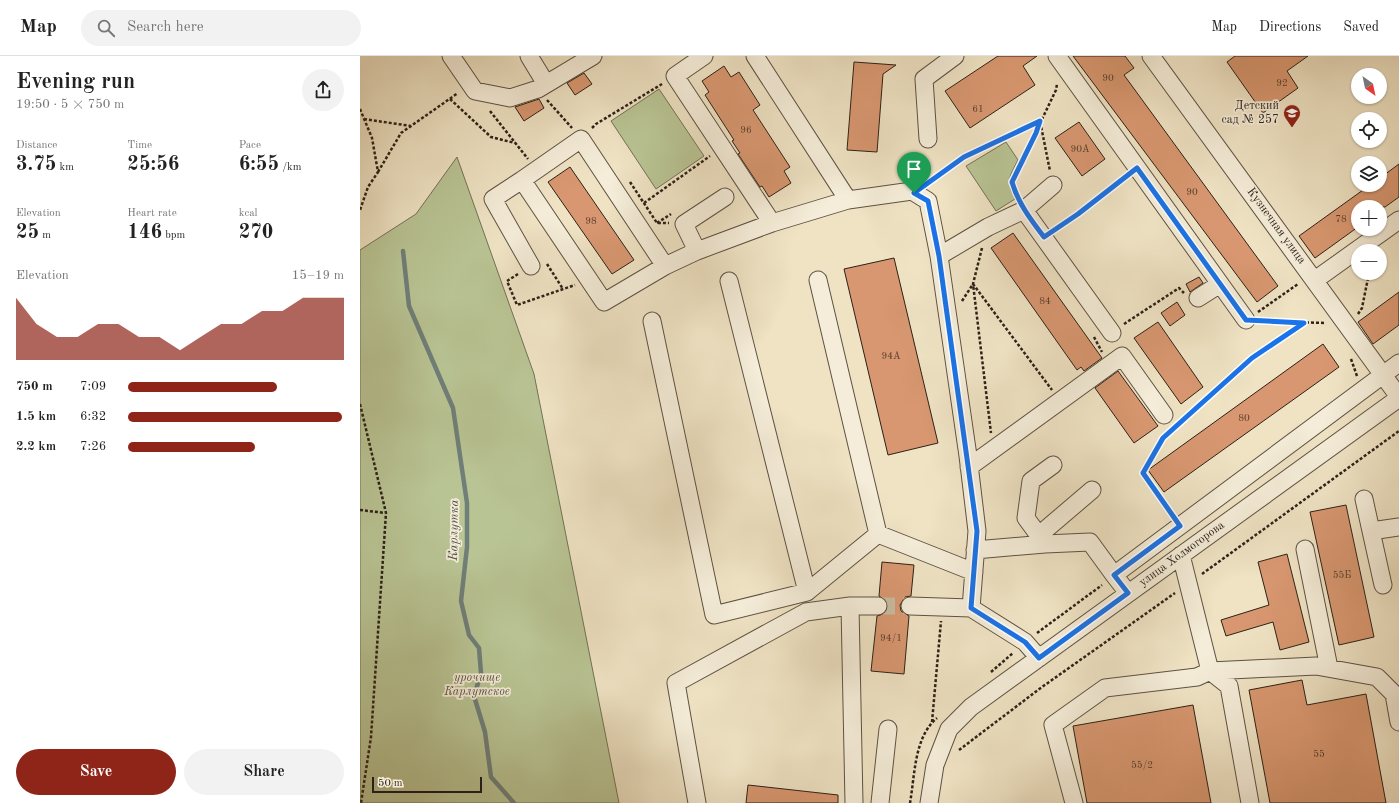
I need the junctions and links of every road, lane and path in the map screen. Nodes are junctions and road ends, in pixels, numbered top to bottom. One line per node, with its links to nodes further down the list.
1 (451, 56): 11 (street)
2 (529, 56): 10 (street)
3 (593, 56): 10 (street)
4 (704, 56): 9 (street)
5 (755, 56): 28 (street)
6 (955, 56): 18 (street)
7 (1151, 56): 42 (street, Кузнечная улица)
8 (1059, 59): 15 (path); 21 (street)
9 (674, 76): 17 (path); 20 (street)
10 (542, 87): 11 (street); 17 (path)
11 (473, 88): 12 (path); 19 (path)
12 (450, 99): 16 (path); 19 (path)
13 (360, 109): 14 (path)
14 (364, 119): 16 (path); 23 (path)
15 (1040, 121): 25 (path); 26 (path); 30 (path)
16 (411, 126): 23 (path)
17 (581, 139): 22 (street); 31 (street)
18 (928, 139)
19 (516, 143): 22 (path)
20 (722, 148): 31 (path); 33 (street)
21 (1137, 168): 35 (path); 48 (street)
22 (536, 170): 24 (street)
23 (378, 172): 29 (path)
24 (522, 180): 38 (street); 40 (street)
25 (1053, 185): 30 (street)
26 (914, 193): 28 (street); 37 (street)
27 (726, 197): 36 (street)
28 (848, 200): 33 (street)
29 (360, 210)
30 (1024, 210): 34 (street); 35 (street)
31 (630, 212): 39 (street)
32 (1399, 220): 42 (street)
33 (772, 223): 36 (street)
34 (988, 226): 37 (street); 47 (path)
35 (1044, 237): 54 (street)
36 (697, 251): 39 (street)
37 (939, 256): 66 (street)
38 (531, 266)
39 (665, 266): 40 (street)
40 (589, 280): 44 (path)
41 (818, 280): 74 (street)
42 (1315, 280): 55 (street, Кузнечная улица)
43 (1368, 280): 55 (path)
44 (507, 281)
45 (730, 281): 83 (street)
46 (1299, 283): 50 (path)
47 (972, 284): 59 (path); 64 (path)
48 (1220, 284): 49 (street); 50 (street)
49 (1198, 298): 54 (path)
50 (1246, 320): 52 (path)
51 (652, 321): 83 (street)
52 (1304, 323): 53 (path); 71 (path)
53 (1327, 324)
54 (1109, 328): 56 (path)
55 (1350, 328): 58 (street, Кузнечная улица)
56 (1102, 355)
57 (1399, 363): 58 (street)
58 (1383, 374): 60 (street, Кузнечная улица); 71 (street)
59 (1054, 392)
60 (1399, 398): 78 (street, улица Холмогорова)
61 (360, 404): 70 (path)
62 (1164, 415): 64 (street)
63 (1399, 431): 81 (path)
64 (993, 449): 66 (street)
65 (1053, 464): 75 (street)
66 (970, 467): 77 (street)
67 (1092, 490): 75 (street)
68 (1364, 499): 73 (street)
69 (360, 510): 70 (path)
70 (386, 513): 97 (path)
71 (1180, 526): 80 (street)
72 (1399, 527): 73 (street)
73 (1371, 531): 82 (street)
74 (878, 534): 79 (street); 83 (street)
75 (1042, 540): 77 (street); 80 (street)
76 (1305, 549): 91 (street)
77 (975, 550): 79 (street)
78 (1181, 555): 81 (street); 84 (street, улица Холмогорова)
79 (974, 572): 89 (street)
80 (1114, 575): 84 (street)
81 (1188, 584): 92 (street); 96 (path)
82 (1383, 585)
83 (807, 592)
84 (1128, 593): 90 (street, улица Холмогорова)
85 (850, 606): 86 (street); 98 (street); 99 (street)
86 (878, 606)
87 (910, 606): 88 (street)
88 (942, 607): 89 (street); 93 (path)
89 (971, 608): 90 (street)
90 (1039, 658): 101 (street, улица Холмогорова)
91 (1329, 668): 92 (street); 94 (street)
92 (1210, 672): 102 (street); 103 (street)
93 (932, 722)
94 (1399, 722)
95 (888, 729): 100 (street)
96 (953, 754)
97 (361, 803)
98 (697, 803)
99 (854, 803)
100 (880, 803)
101 (929, 803)
102 (1074, 803)
103 (1250, 803)

